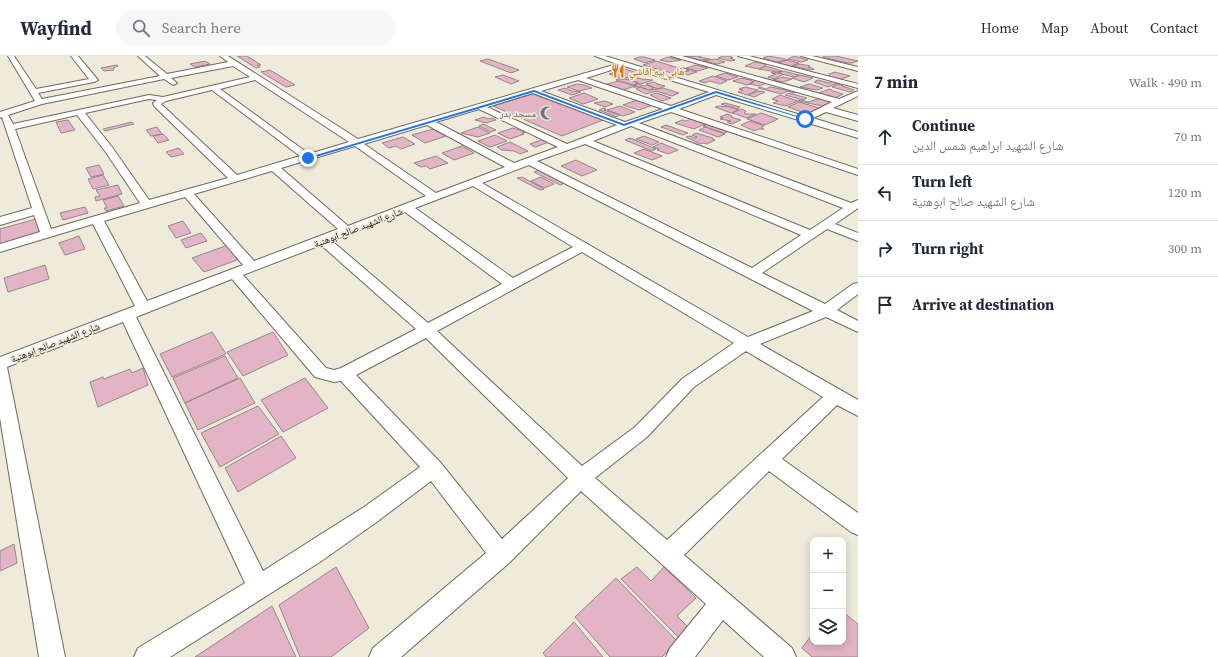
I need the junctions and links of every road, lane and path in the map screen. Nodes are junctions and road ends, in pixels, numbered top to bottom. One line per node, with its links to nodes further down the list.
1 (11, 56): 20 (street)
2 (74, 56): 20 (street)
3 (141, 56): 14 (street)
4 (223, 56): 10 (street)
5 (601, 56): 11 (street)
6 (674, 56): 13 (street)
7 (741, 56): 9 (street)
8 (804, 56): 12 (street)
9 (762, 62): 13 (street); 17 (street)
10 (235, 64): 14 (street); 15 (street)
11 (624, 64): 16 (street); 21 (street)
12 (858, 69)
13 (735, 72): 26 (street)
14 (167, 77): 22 (street); 25 (street)
15 (256, 78): 18 (street); 40 (street)
16 (580, 78): 19 (street); 28 (street)
17 (858, 86)
18 (214, 88): 22 (street); 42 (street)
19 (534, 91): 27 (street); 35 (street)
20 (33, 92): 25 (street)
21 (716, 92): 28 (street, شارع الشهيد صالح ابوهنية); 33 (street)
22 (185, 95): 24 (street)
23 (856, 95): 26 (street)
24 (163, 99): 30 (street); 47 (street)
25 (40, 102): 31 (street)
26 (840, 102): 29 (street)
27 (480, 107): 34 (street); 41 (street)
28 (671, 108): 35 (street, شارع الشهيد صالح ابوهنية); 46 (street)
29 (826, 109): 32 (street); 33 (street)
30 (79, 112): 36 (street); 51 (street)
31 (2, 115): 36 (street)
32 (858, 118)
33 (805, 119): 38 (street)
34 (429, 122): 40 (street); 44 (street)
35 (627, 124): 39 (street, شارع الشهيد صالح ابوهنية); 52 (street)
36 (11, 129): 37 (street); 54 (street)
37 (0, 135)
38 (858, 135)
39 (584, 140): 41 (street, شارع الشهيد صالح ابوهنية); 60 (street)
40 (357, 143): 42 (street); 50 (street)
41 (566, 147): 43 (street, شارع الشهيد صالح ابوهنية)
42 (308, 158): 45 (street)
43 (529, 161): 44 (street, شارع الشهيد صالح ابوهنية); 67 (street)
44 (513, 167): 48 (street, شارع الشهيد صالح ابوهنية)
45 (274, 168): 47 (street); 58 (street)
46 (858, 172)
47 (235, 179): 49 (street)
48 (473, 182): 50 (street, شارع الشهيد صالح ابوهنية); 63 (street)
49 (187, 193): 51 (street); 65 (street)
50 (435, 197): 53 (street, شارع الشهيد صالح ابوهنية)
51 (147, 205): 55 (street)
52 (855, 205): 57 (street)
53 (407, 208): 58 (street, شارع الشهيد صالح ابوهنية); 68 (street)
54 (38, 210): 56 (street); 59 (street)
55 (97, 220): 59 (street); 70 (street)
56 (0, 221)
57 (827, 225): 60 (street); 61 (street)
58 (347, 231): 62 (street, شارع الشهيد صالح ابوهنية)
59 (47, 235): 64 (street)
60 (811, 235): 67 (street)
61 (858, 237)
62 (323, 240): 65 (street, شارع الشهيد صالح ابوهنية); 73 (street)
63 (582, 247): 68 (street); 74 (street)
64 (0, 248)
65 (252, 267): 66 (street, شارع الشهيد صالح ابوهنية)
66 (234, 274): 70 (street, شارع الشهيد صالح ابوهنية); 77 (street)
67 (752, 274): 71 (street)
68 (513, 285): 73 (street)
69 (858, 287): 71 (street)
70 (135, 311): 75 (street, شارع الشهيد صالح ابوهنية); 86 (street)
71 (826, 311): 72 (street); 74 (street)
72 (858, 327)
73 (427, 330): 77 (street); 82 (street)
74 (746, 344): 78 (street); 82 (street)
75 (0, 363)
76 (0, 368): 88 (street)
77 (345, 374): 81 (street)
78 (835, 396): 79 (street); 80 (street)
79 (858, 409)
80 (767, 459): 83 (street); 85 (street)
81 (433, 468): 84 (street); 86 (street)
82 (581, 478): 84 (street); 85 (street)
83 (858, 525)
84 (501, 555): 90 (street)
85 (668, 555): 87 (street)
86 (259, 587): 89 (street)
87 (722, 602): 91 (street); 92 (street)
88 (52, 657)
89 (147, 657)
90 (382, 657)
91 (679, 657)
92 (783, 657)

